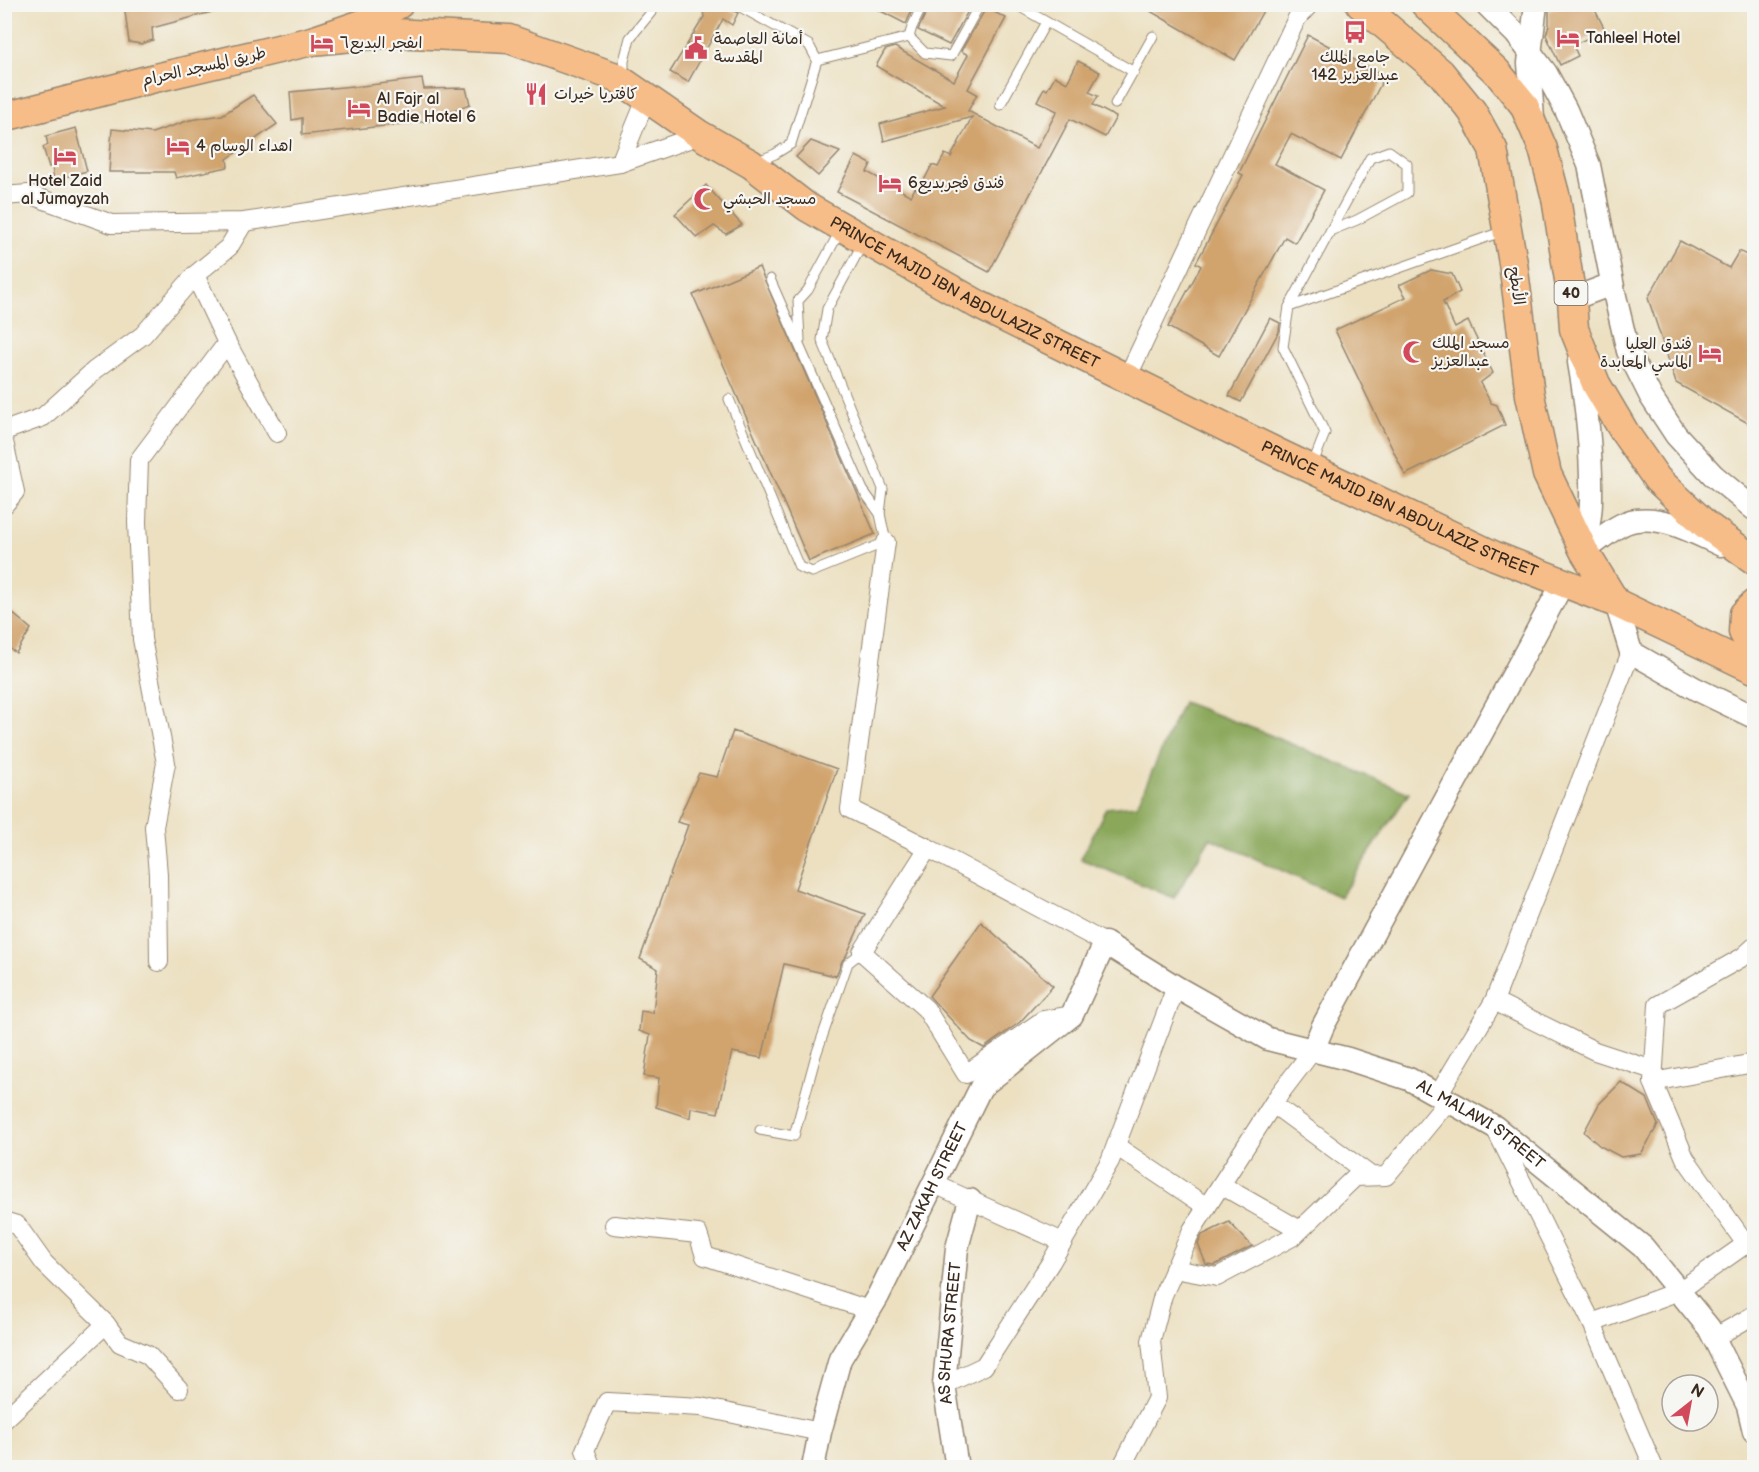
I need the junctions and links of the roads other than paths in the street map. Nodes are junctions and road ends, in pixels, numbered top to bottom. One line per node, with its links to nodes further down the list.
1 (399, 4): 12 (main road, طريق المسجد الحرام)
2 (658, 4): 20 (lane)
3 (735, 4): 18 (lane)
4 (924, 4): 15 (lane)
5 (980, 4): 15 (lane)
6 (1015, 4): 13 (lane)
7 (1310, 4): 41 (street)
8 (1360, 4): 31 (main road, الأبطح)
9 (1425, 4): 24 (main road, 40)
10 (1486, 4): 17 (street)
11 (1536, 4): 17 (street)
12 (374, 14): 16 (main road, طريق المسجد الحرام)
13 (1046, 22): 19 (lane); 22 (lane)
14 (1153, 36): 19 (lane)
15 (909, 37): 18 (lane)
16 (312, 41): 20 (main road, PRINCE MAJID IBN ABDULAZIZ STREET); 23 (main road, طريق المسجد الحرام)
17 (1530, 52): 24 (street); 35 (street)
18 (817, 60): 27 (lane)
19 (1134, 72): 21 (lane)
20 (636, 89): 25 (main road, PRINCE MAJID IBN ABDULAZIZ STREET); 26 (street)
21 (1115, 104)
22 (1000, 105)
23 (4, 117)
24 (1534, 127): 36 (main road, 40)
25 (700, 135): 26 (street); 27 (main road, PRINCE MAJID IBN ABDULAZIZ STREET)
26 (620, 163): 29 (street)
27 (751, 164): 32 (main road, PRINCE MAJID IBN ABDULAZIZ STREET)
28 (4, 196): 29 (street)
29 (244, 222): 33 (street)
30 (1330, 231): 30 (lane); 37 (lane)
31 (1506, 231): 37 (lane); 51 (main road, الأبطح)
32 (853, 234): 40 (lane); 41 (main road, PRINCE MAJID IBN ABDULAZIZ STREET); 49 (lane)
33 (195, 275): 39 (street); 43 (street)
34 (770, 279): 40 (lane)
35 (1612, 284): 36 (street); 48 (street)
36 (1572, 299): 38 (main road, 40)
37 (1288, 307): 46 (lane)
38 (1574, 329): 51 (street); 52 (main road, 40)
39 (227, 343): 44 (street); 64 (street)
40 (801, 348): 49 (lane)
41 (1127, 378): 46 (main road, PRINCE MAJID IBN ABDULAZIZ STREET)
42 (729, 399): 50 (lane)
43 (4, 431)
44 (277, 433)
45 (4, 442): 47 (street)
46 (1311, 468): 53 (main road, PRINCE MAJID IBN ABDULAZIZ STREET)
47 (4, 506)
48 (1755, 509)
49 (880, 514): 50 (lane)
50 (886, 542): 60 (street)
51 (1584, 551): 52 (street); 54 (main road, الأبطح)
52 (1755, 561)
53 (1564, 581): 54 (main road, PRINCE MAJID IBN ABDULAZIZ STREET); 68 (street)
54 (1616, 603): 56 (street); 58 (main road)
55 (1755, 604): 57 (main road)
56 (1631, 652): 59 (street); 66 (street)
57 (1755, 652)
58 (1755, 669)
59 (1755, 717)
60 (928, 848): 61 (street); 63 (street)
61 (1105, 943): 65 (street, AL MALAWI STREET); 67 (street, AZ ZAKAH STREET)
62 (1755, 947): 70 (street)
63 (862, 952): 67 (street); 74 (lane)
64 (159, 962)
65 (1176, 987): 68 (street, AL MALAWI STREET); 75 (street)
66 (1494, 1001): 70 (street); 71 (street)
67 (1072, 1015): 77 (street, AZ ZAKAH STREET)
68 (1313, 1050): 71 (street, AL MALAWI STREET); 72 (street)
69 (1755, 1063): 70 (street)
70 (1653, 1076): 86 (street)
71 (1443, 1098): 73 (street, AL MALAWI STREET); 76 (street)
72 (1273, 1104): 76 (street); 78 (street)
73 (1495, 1127): 86 (street, AL MALAWI STREET); 89 (street)
74 (760, 1130)
75 (1116, 1146): 80 (street); 84 (street)
76 (1371, 1176): 83 (street)
77 (932, 1183): 79 (street); 87 (street, AZ ZAKAH STREET)
78 (1221, 1185): 80 (street); 83 (street)
79 (970, 1200): 84 (street); 92 (street, AS SHURA STREET)
80 (1207, 1207): 85 (street)
81 (4, 1221): 90 (street)
82 (614, 1225): 87 (street)
83 (1300, 1230): 85 (street)
84 (1063, 1242): 92 (street)
85 (1174, 1269): 100 (street)
86 (1679, 1291): 89 (street); 91 (street, AL MALAWI STREET)
87 (869, 1310): 96 (street, AZ ZAKAH STREET)
88 (1755, 1316): 91 (street)
89 (1592, 1323): 101 (street)
90 (106, 1324): 93 (street); 94 (street)
91 (1714, 1338): 95 (street, AL MALAWI STREET)
92 (944, 1385): 99 (street, AS SHURA STREET)
93 (180, 1389)
94 (4, 1420)
95 (1755, 1431)
96 (820, 1432): 97 (street); 98 (street, AZ ZAKAH STREET)
97 (592, 1467)
98 (813, 1467)
99 (957, 1467)
100 (1121, 1467)
101 (1654, 1467)

